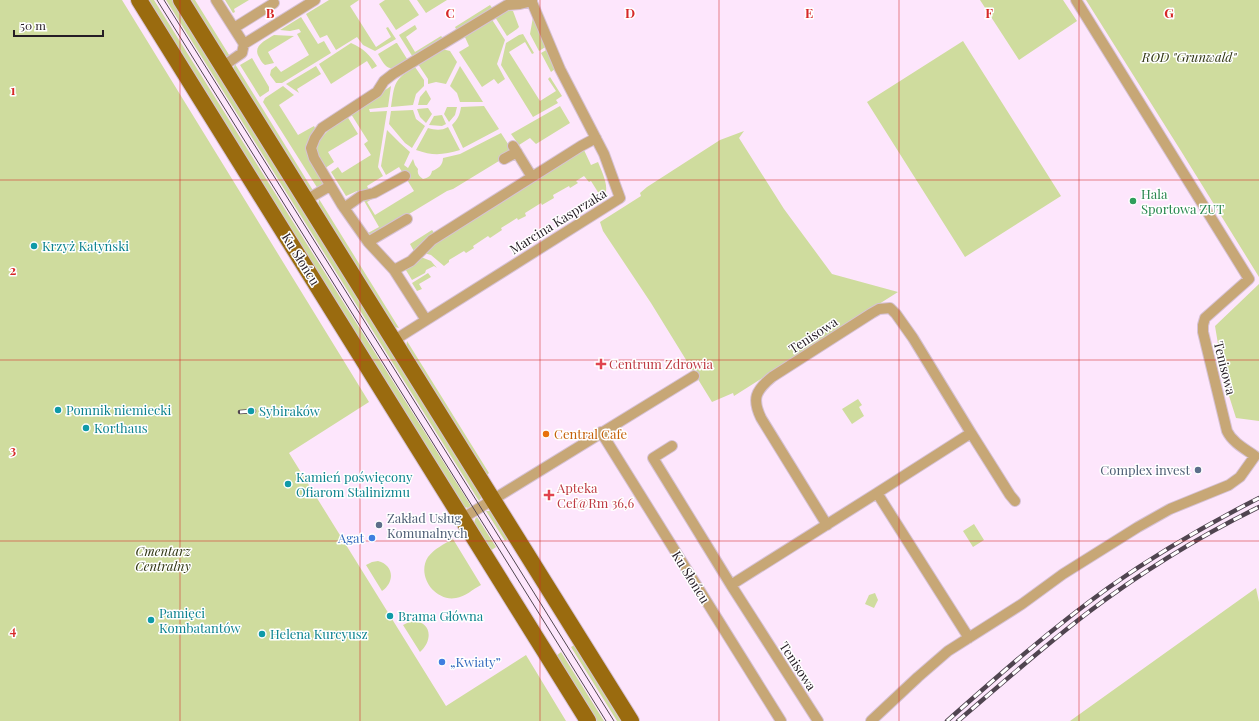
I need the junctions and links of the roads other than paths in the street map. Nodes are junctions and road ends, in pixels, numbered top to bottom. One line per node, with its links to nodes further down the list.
1 (139, 0): 31 (main road, Ku Słońcu)
2 (181, 0): 10 (main road)
3 (216, 0): 8 (street)
4 (315, 0): 9 (street)
5 (1076, 0): 27 (street, Tenisowa)
6 (531, 1): 11 (street); 15 (street)
7 (274, 3): 8 (street)
8 (234, 28): 9 (street)
9 (244, 44): 10 (street)
10 (222, 67): 16 (main road)
11 (596, 138): 14 (street); 21 (street, Marcina Kasprzaka)
12 (504, 159): 14 (street)
13 (405, 176): 17 (street)
14 (532, 177): 20 (street)
15 (330, 186): 16 (street); 17 (street)
16 (306, 200): 22 (main road)
17 (344, 208): 19 (street)
18 (407, 219): 19 (street)
19 (368, 242): 20 (street)
20 (394, 270): 21 (street)
21 (426, 320): 22 (street, Marcina Kasprzaka)
22 (393, 341): 29 (main road)
23 (694, 376): 24 (street)
24 (602, 432): 29 (street); 37 (street, Ku Słońcu)
25 (971, 433): 28 (street); 30 (street, Tenisowa); 32 (street, Tenisowa)
26 (672, 446): 33 (street, Tenisowa)
27 (1257, 458): 34 (street, Tenisowa)
28 (876, 493): 32 (street); 34 (street)
29 (492, 500): 31 (street); 36 (main road)
30 (1015, 501)
31 (463, 518): 35 (main road, Ku Słońcu)
32 (827, 525): 33 (street)
33 (731, 585): 38 (street, Tenisowa)
34 (969, 638): 39 (street, Tenisowa)
35 (588, 721)
36 (631, 721)
37 (781, 721)
38 (818, 721)
39 (871, 721)

